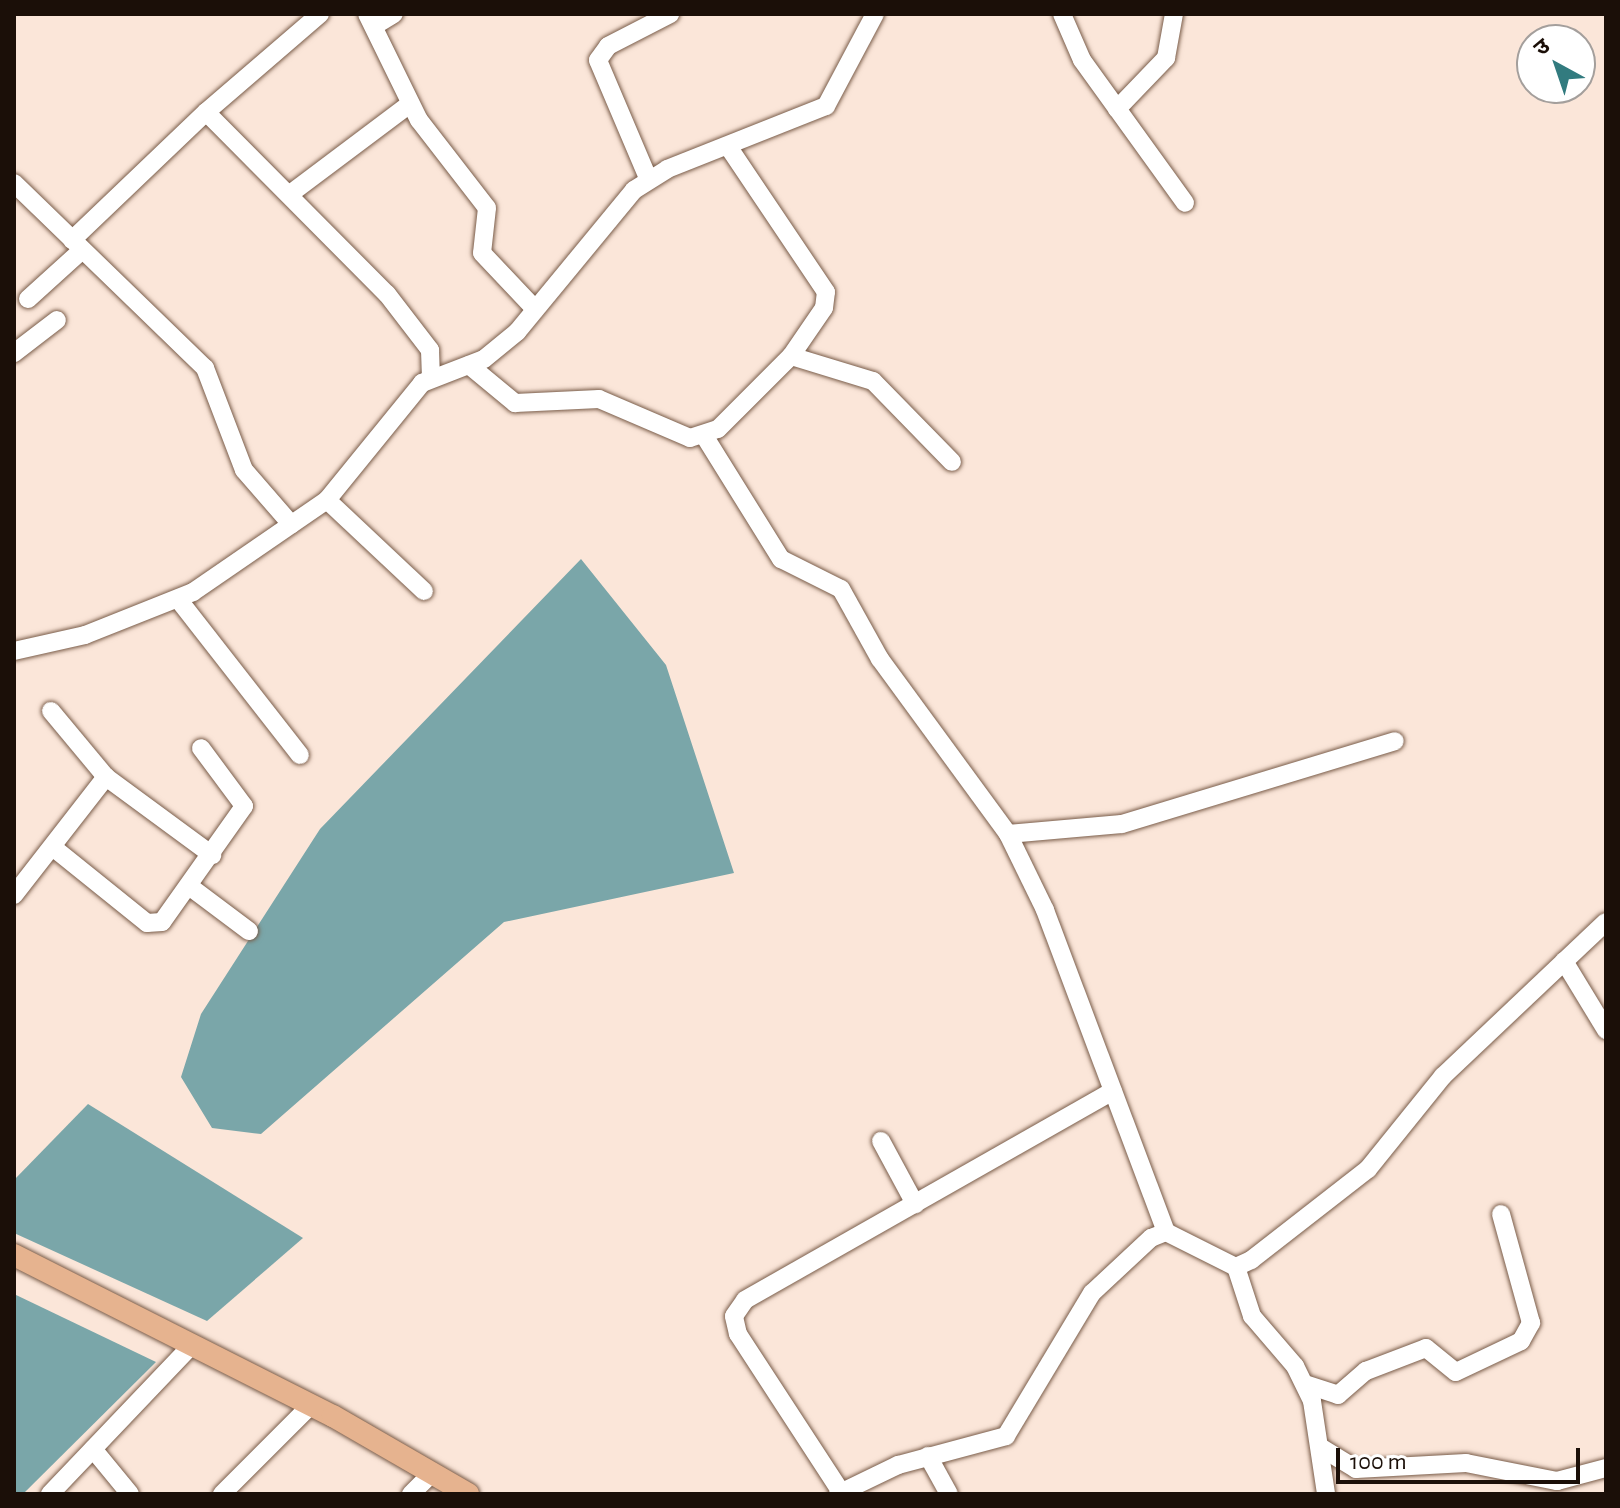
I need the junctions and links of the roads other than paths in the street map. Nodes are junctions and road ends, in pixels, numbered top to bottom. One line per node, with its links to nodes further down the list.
1 (320, 14): 10 (street)
2 (394, 14): 7 (street)
3 (670, 14): 12 (street)
4 (875, 14): 11 (street)
5 (1062, 14): 9 (street)
6 (1174, 14): 9 (street)
7 (370, 20): 8 (street)
8 (410, 104): 14 (street); 18 (street)
9 (1117, 109): 15 (street)
10 (206, 112): 14 (street); 16 (street)
11 (728, 146): 12 (street); 21 (street)
12 (648, 178): 18 (street)
13 (14, 183): 16 (street)
14 (290, 194): 23 (street)
15 (1185, 203)
16 (77, 245): 17 (street); 27 (street)
17 (28, 299)
18 (534, 308): 22 (street)
19 (57, 320): 20 (street)
20 (14, 353)
21 (791, 356): 24 (street); 25 (street)
22 (469, 365): 23 (street); 24 (street)
23 (431, 378): 26 (street)
24 (705, 437): 36 (street)
25 (952, 462)
26 (327, 500): 27 (street); 28 (street)
27 (291, 524): 29 (street)
28 (424, 591)
29 (178, 599): 30 (street); 34 (street)
30 (14, 651)
31 (51, 711): 35 (street)
32 (1395, 741): 36 (street)
33 (201, 748): 38 (street)
34 (300, 755)
35 (106, 777): 37 (street); 38 (street)
36 (1008, 834): 45 (street)
37 (55, 849): 39 (street); 40 (street)
38 (212, 855): 39 (street)
39 (189, 886): 42 (street)
40 (14, 895)
41 (1606, 922): 43 (street)
42 (249, 931)
43 (1564, 961): 44 (street); 51 (street)
44 (1606, 1030)
45 (1113, 1091): 47 (street); 49 (street)
46 (881, 1141): 47 (street)
47 (915, 1204): 60 (street)
48 (1501, 1214): 53 (street)
49 (1166, 1232): 51 (street); 57 (street)
50 (14, 1255): 52 (main road)
51 (1236, 1267): 53 (street)
52 (193, 1344): 54 (main road); 56 (street)
53 (1305, 1384): 55 (street)
54 (311, 1405): 59 (main road); 63 (street)
55 (1320, 1447): 58 (street); 67 (street)
56 (93, 1449): 61 (street); 62 (street)
57 (928, 1456): 60 (street); 66 (street)
58 (1606, 1468)
59 (433, 1472): 64 (street); 65 (main road)
60 (848, 1492)
61 (50, 1494)
62 (130, 1494)
63 (222, 1494)
64 (411, 1494)
65 (468, 1494)
66 (949, 1494)
67 (1326, 1494)

